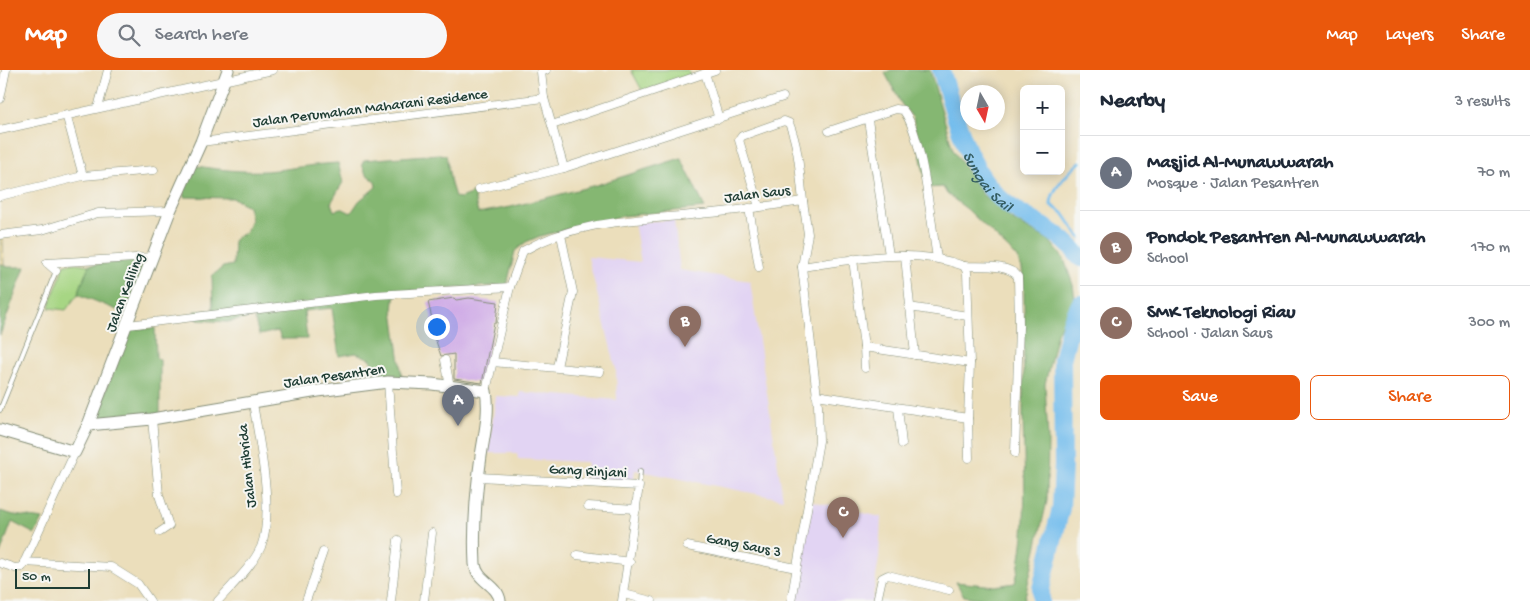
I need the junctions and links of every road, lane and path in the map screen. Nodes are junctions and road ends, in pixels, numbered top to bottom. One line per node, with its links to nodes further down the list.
1 (6, 70): 10 (street)
2 (108, 70): 12 (street)
3 (228, 70): 8 (street, Jalan Keliling)
4 (273, 70): 8 (street)
5 (546, 70): 11 (street)
6 (715, 70): 7 (street)
7 (705, 73): 14 (street); 16 (street)
8 (222, 82): 12 (street); 19 (street, Jalan Keliling)
9 (783, 97): 14 (street)
10 (0, 98)
11 (544, 98): 16 (street); 19 (street, Jalan Perumahan Maharani Residence)
12 (98, 108): 13 (street)
13 (66, 114): 17 (street); 22 (street)
14 (719, 119): 20 (street)
15 (868, 120): 18 (street); 31 (street); 34 (street)
16 (552, 125): 20 (street)
17 (0, 130)
18 (829, 131)
19 (200, 142): 28 (street, Jalan Keliling)
20 (564, 168): 23 (street)
21 (154, 170): 22 (street)
22 (83, 176): 24 (street)
23 (479, 189)
24 (0, 196)
25 (803, 201): 26 (street, Jalan Saus); 26 (street); 38 (street, Jalan Saus)
26 (758, 207): 27 (street, Jalan Saus)
27 (749, 208): 30 (street, Jalan Saus); 37 (street)
28 (170, 211): 29 (street); 33 (street, Jalan Keliling)
29 (0, 235)
30 (561, 235): 40 (street, Jalan Saus); 49 (street)
31 (889, 255): 32 (street); 35 (street)
32 (904, 256): 34 (street); 41 (street)
33 (153, 257): 39 (street); 43 (street, Jalan Keliling)
34 (937, 258): 36 (street)
35 (853, 259): 38 (street); 44 (street)
36 (964, 266): 42 (street); 65 (street)
37 (759, 267)
38 (802, 267): 55 (street, Jalan Saus)
39 (56, 271): 58 (lane)
40 (510, 288): 43 (street); 47 (street, Jalan Saus)
41 (909, 307): 42 (street); 45 (street)
42 (968, 316): 48 (street)
43 (128, 325): 61 (street, Jalan Keliling)
44 (864, 347): 45 (street); 50 (street)
45 (915, 355): 48 (street)
46 (445, 360): 53 (street)
47 (492, 362): 49 (street); 54 (street, Jalan Saus)
48 (970, 363): 59 (street)
49 (557, 367): 51 (street)
50 (866, 368)
51 (600, 372)
52 (388, 382): 53 (street, Jalan Pesantren); 56 (street, Jalan Pesantren); 70 (street)
53 (450, 388): 54 (street, Jalan Pesantren)
54 (486, 391): 68 (street)
55 (816, 395): 57 (street); 82 (street, Jalan Saus)
56 (252, 403): 60 (street, Jalan Pesantren); 86 (street, Jalan Hibrida)
57 (898, 408): 59 (street); 63 (street)
58 (0, 410)
59 (968, 418): 66 (street)
60 (152, 419): 61 (street, Jalan Pesantren); 73 (street)
61 (88, 425): 64 (street, Jalan Keliling)
62 (0, 430): 64 (street)
63 (902, 444)
64 (75, 452): 79 (street)
65 (1015, 453)
66 (968, 458)
67 (640, 471): 69 (lane)
68 (479, 477): 69 (street, Gang Rinjani); 90 (street)
69 (639, 486): 72 (street, Gang Rinjani)
70 (396, 494)
71 (588, 506): 72 (street)
72 (636, 509): 80 (street, Gang Rinjani)
73 (160, 532)
74 (432, 533): 89 (street)
75 (398, 540): 88 (street)
76 (687, 546): 82 (street, Gang Saus 3)
77 (324, 552): 87 (street)
78 (578, 555): 80 (street)
79 (24, 562): 81 (street); 85 (street)
80 (630, 562): 84 (street, Gang Rinjani)
81 (0, 563)
82 (796, 568): 92 (street, Jalan Saus)
83 (949, 590): 93 (street)
84 (623, 598): 91 (street)
85 (150, 601)
86 (218, 601)
87 (306, 601)
88 (391, 601)
89 (424, 601)
90 (500, 601)
91 (652, 601)
92 (791, 601)
93 (877, 601)

